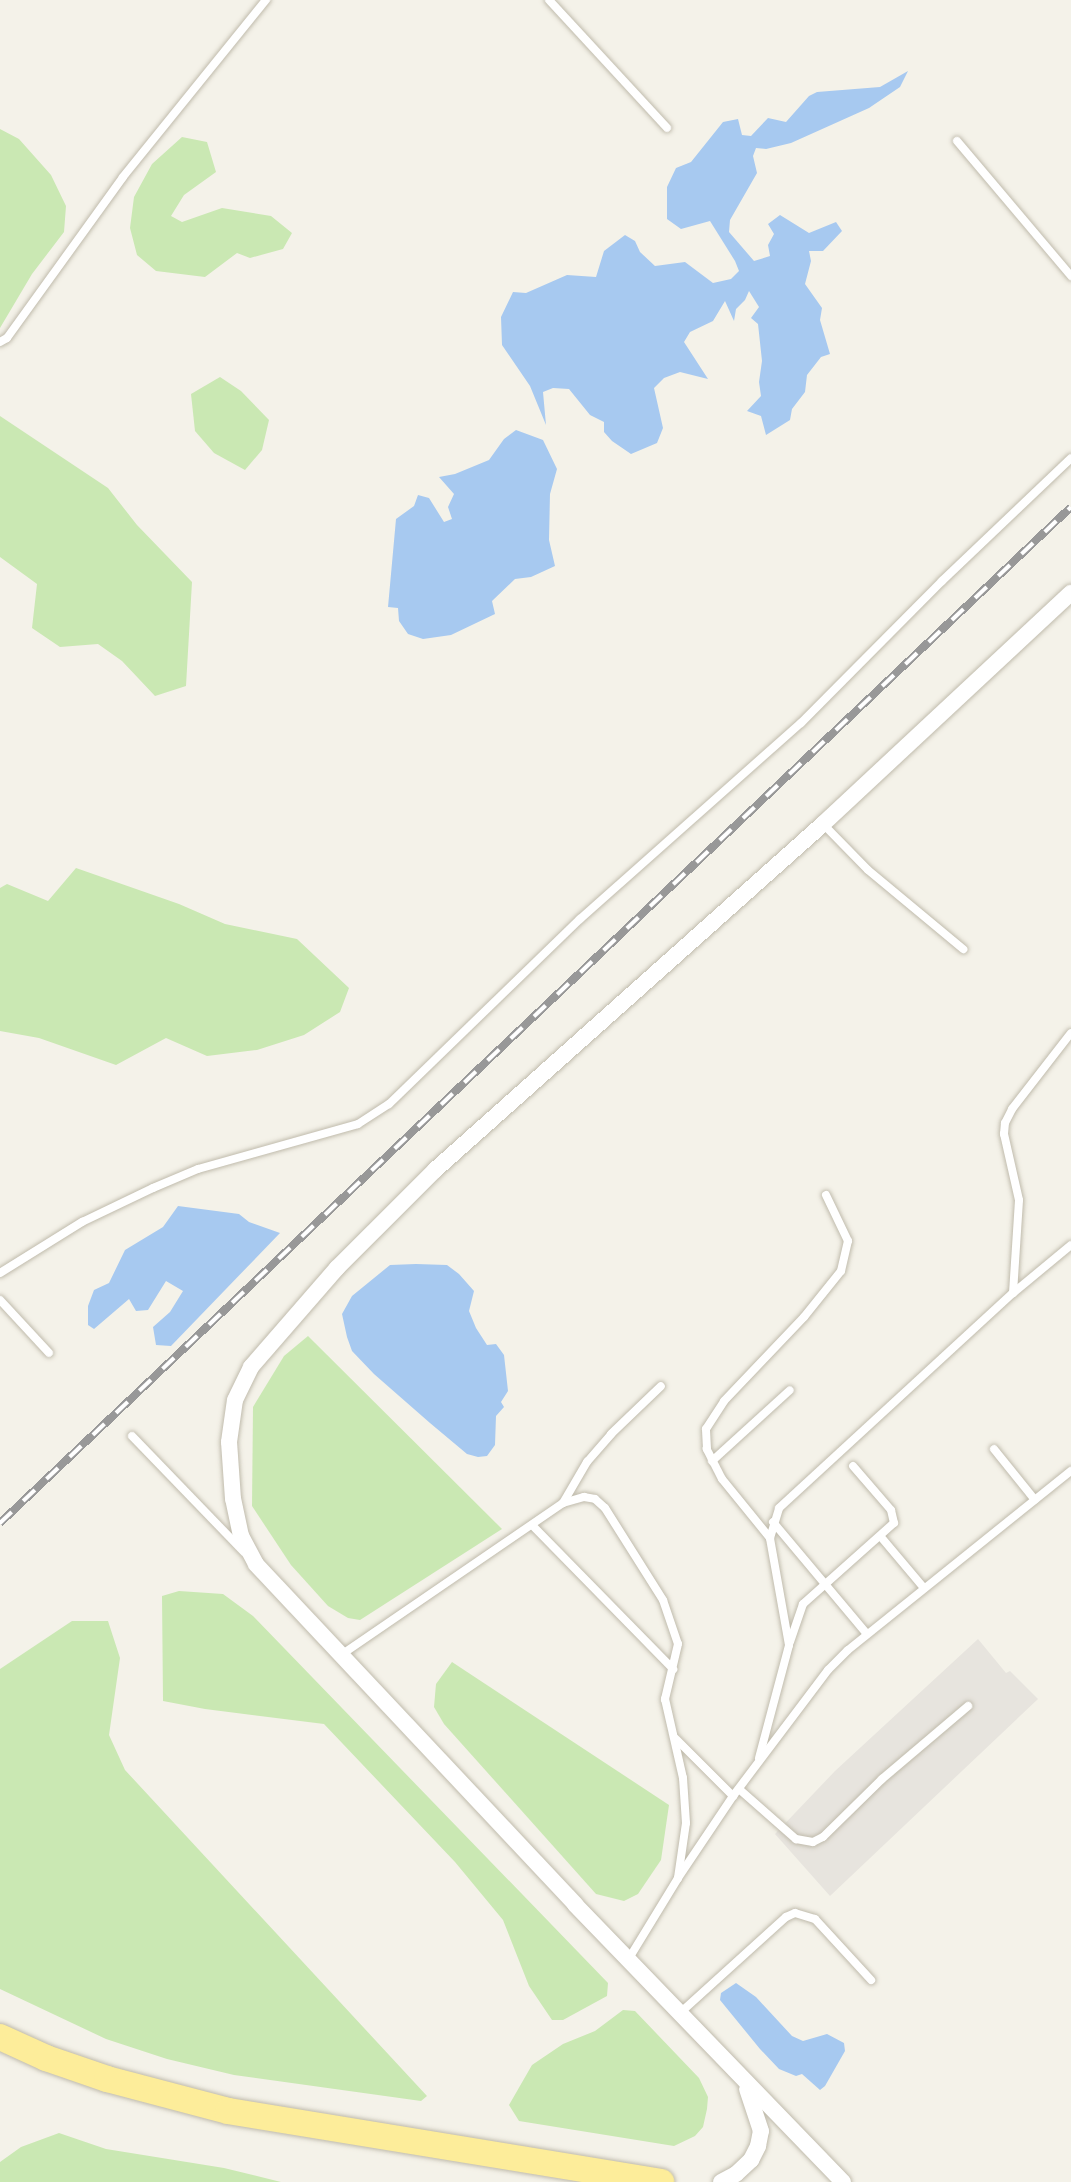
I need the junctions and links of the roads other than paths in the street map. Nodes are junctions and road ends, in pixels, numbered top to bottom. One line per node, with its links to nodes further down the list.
1 (266, 0): 6 (lane)
2 (549, 0): 3 (lane)
3 (667, 128)
4 (957, 141): 5 (lane)
5 (1071, 276)
6 (0, 342)
7 (1071, 458): 14 (lane)
8 (1071, 593): 9 (street)
9 (823, 824): 10 (lane); 31 (street)
10 (963, 949)
11 (1071, 1033): 15 (lane)
12 (826, 1195): 22 (lane)
13 (1071, 1245): 15 (lane)
14 (0, 1273)
15 (1013, 1293): 27 (lane)
16 (0, 1300): 17 (lane)
17 (50, 1353)
18 (661, 1386): 26 (lane)
19 (790, 1390): 22 (lane)
20 (132, 1436): 31 (lane)
21 (994, 1449): 25 (lane)
22 (712, 1461): 30 (lane)
23 (853, 1466): 29 (lane)
24 (1071, 1471): 25 (lane)
25 (1035, 1500): 33 (lane)
26 (563, 1503): 28 (lane); 37 (lane)
27 (773, 1522): 30 (lane); 32 (lane)
28 (532, 1525): 36 (lane); 37 (lane)
29 (881, 1536): 32 (lane); 33 (lane)
30 (770, 1538): 35 (lane)
31 (256, 1564): 36 (street)
32 (825, 1584): 34 (lane); 35 (lane)
33 (924, 1588): 34 (lane)
34 (867, 1634): 40 (lane)
35 (789, 1645): 40 (lane)
36 (341, 1655): 44 (street)
37 (673, 1669): 39 (lane)
38 (968, 1706): 41 (lane)
39 (675, 1738): 42 (lane); 43 (lane)
40 (757, 1765): 41 (lane)
41 (739, 1789): 42 (lane)
42 (733, 1796): 43 (lane)
43 (678, 1878): 44 (lane)
44 (628, 1960): 46 (street)
45 (871, 1980): 46 (lane)
46 (680, 2013): 48 (street)
47 (0, 2037): 49 (main road)
48 (742, 2077): 50 (street); 51 (street)
49 (661, 2182)
50 (721, 2182)
51 (843, 2182)

